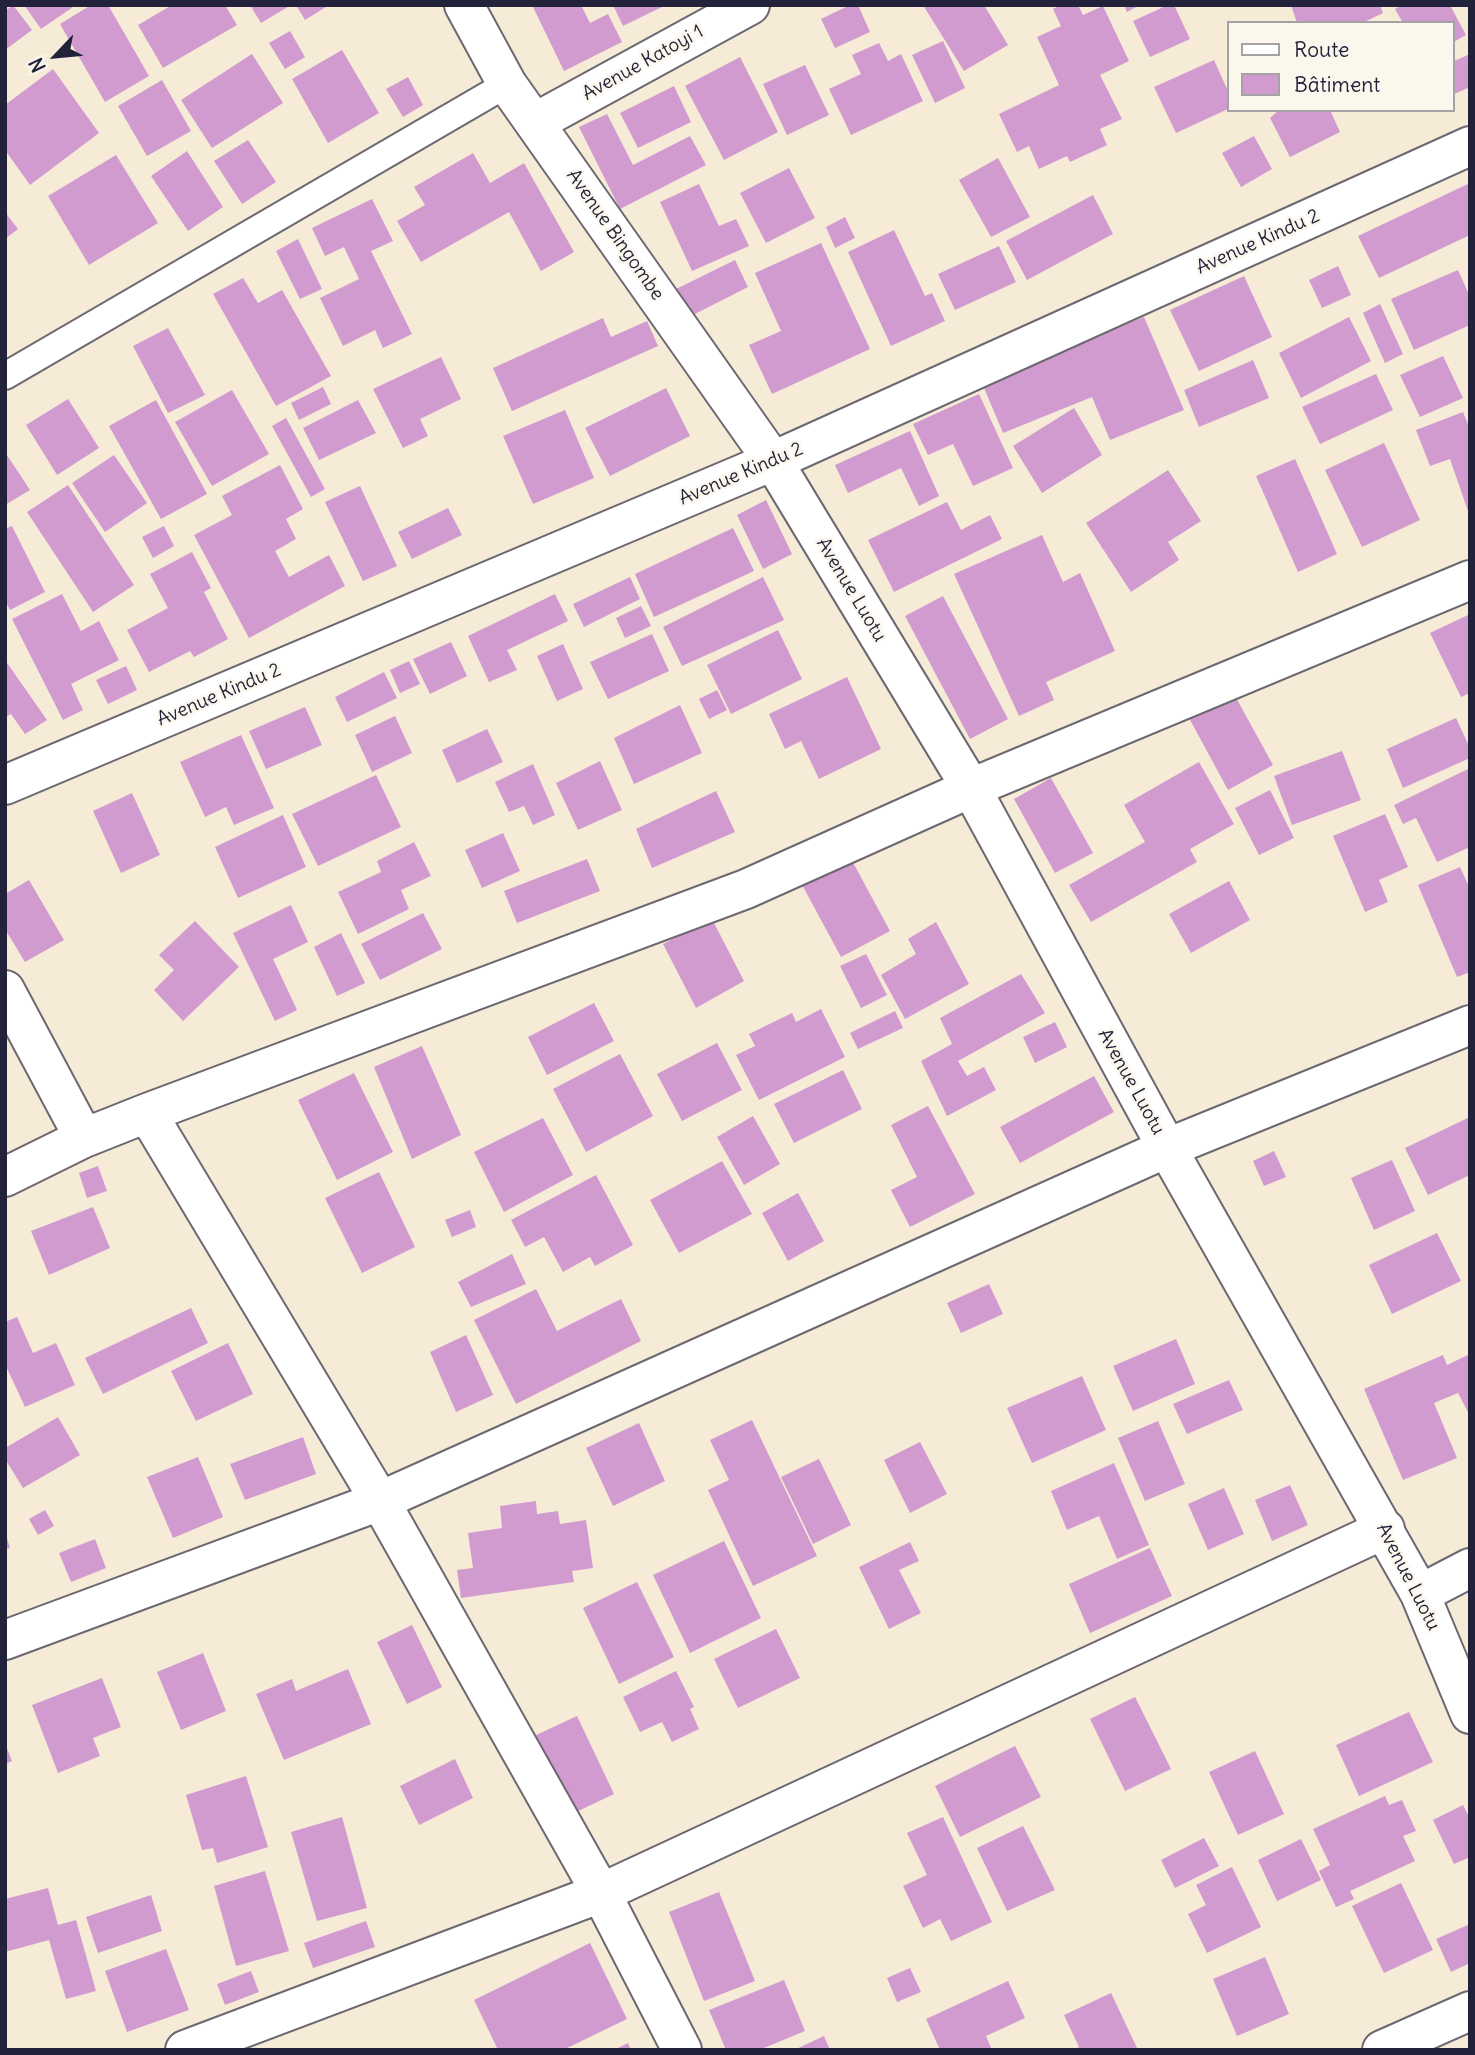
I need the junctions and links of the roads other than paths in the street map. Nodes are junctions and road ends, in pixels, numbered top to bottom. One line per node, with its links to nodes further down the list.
1 (464, 5): 3 (street, Avenue Bingombe)
2 (750, 5): 4 (street, Avenue Katoyi 1)
3 (507, 84): 4 (street, Avenue Bingombe); 6 (lane)
4 (536, 122): 7 (street, Avenue Bingombe)
5 (1470, 146): 7 (street, Avenue Kindu 2)
6 (5, 376)
7 (773, 461): 9 (street, Avenue Kindu 2); 10 (street, Avenue Luotu)
8 (1470, 580): 10 (street)
9 (5, 785)
10 (971, 788): 13 (street); 15 (street, Avenue Luotu)
11 (5, 990): 14 (street)
12 (1470, 1025): 15 (street)
13 (148, 1113): 14 (street); 17 (street)
14 (84, 1138): 16 (street)
15 (1167, 1148): 17 (street); 18 (street, Avenue Luotu)
16 (5, 1177)
17 (380, 1501): 21 (street); 23 (street)
18 (1385, 1529): 20 (street, Avenue Luotu); 23 (street)
19 (1470, 1568): 20 (street)
20 (1420, 1594): 22 (street, Avenue Luotu)
21 (5, 1640)
22 (1470, 1714)
23 (601, 1893): 25 (street); 26 (street)
24 (1470, 2011): 27 (street)
25 (185, 2050)
26 (682, 2050)
27 (1382, 2050)

